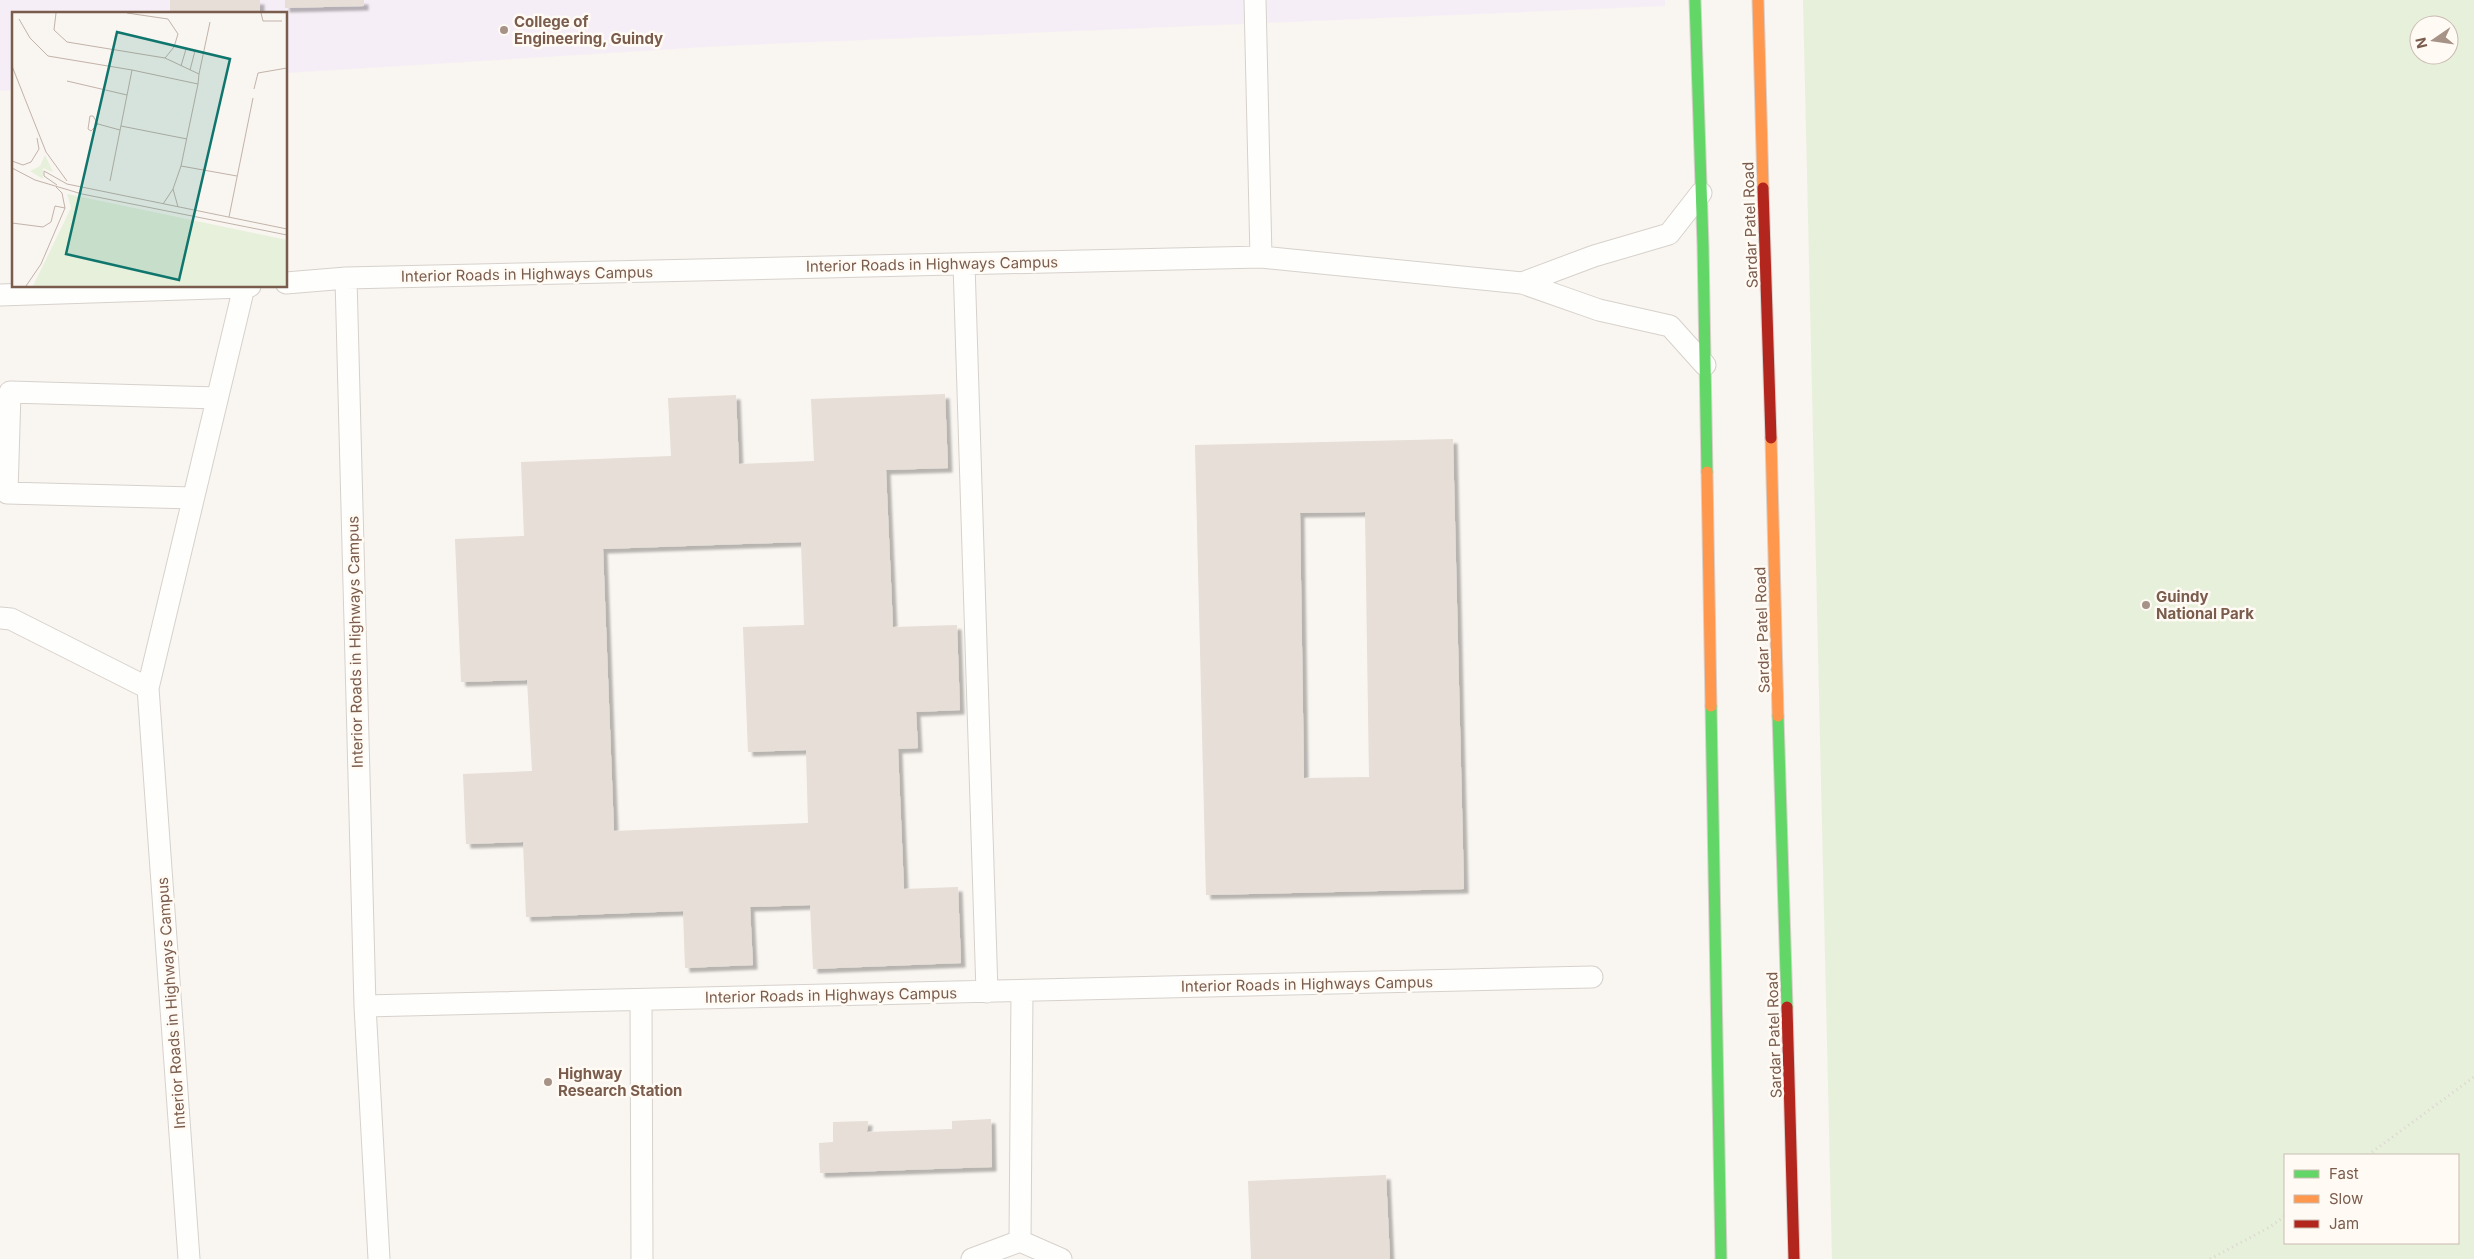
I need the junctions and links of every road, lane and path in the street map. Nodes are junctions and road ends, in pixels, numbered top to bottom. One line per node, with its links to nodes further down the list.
1 (1255, 0): 5 (lane)
2 (1695, 0): 4 (main road)
3 (1758, 0): 33 (main road, Sardar Patel Road)
4 (1702, 193): 9 (lane); 13 (main road)
5 (1261, 257): 6 (lane, Interior Roads in Highways Campus); 9 (lane, Interior Roads in Highways Campus)
6 (964, 264): 7 (lane, Interior Roads in Highways Campus); 20 (lane)
7 (346, 278): 8 (lane, Interior Roads in Highways Campus); 22 (lane, Interior Roads in Highways Campus)
8 (288, 283)
9 (1522, 283): 13 (lane)
10 (209, 288): 12 (lane)
11 (244, 288): 14 (lane, Interior Roads in Highways Campus)
12 (0, 294)
13 (1705, 365): 32 (main road)
14 (217, 398): 15 (lane, Interior Roads in Highways Campus); 15 (lane)
15 (193, 498): 17 (lane, Interior Roads in Highways Campus)
16 (0, 618): 17 (lane)
17 (148, 688): 27 (lane, Interior Roads in Highways Campus)
18 (1592, 977): 19 (lane, Interior Roads in Highways Campus)
19 (1022, 991): 20 (lane, Interior Roads in Highways Campus); 26 (lane)
20 (987, 992): 21 (lane, Interior Roads in Highways Campus)
21 (641, 1000): 22 (lane, Interior Roads in Highways Campus); 29 (lane)
22 (365, 1006): 28 (lane, Interior Roads in Highways Campus)
23 (2474, 1077): 24 (path)
24 (2369, 1154)
25 (2284, 1217): 34 (path)
26 (1020, 1241): 30 (lane); 31 (lane)
27 (189, 1259)
28 (379, 1259)
29 (642, 1259)
30 (972, 1259)
31 (1061, 1259)
32 (1721, 1259)
33 (1794, 1259)
34 (2210, 1259)

